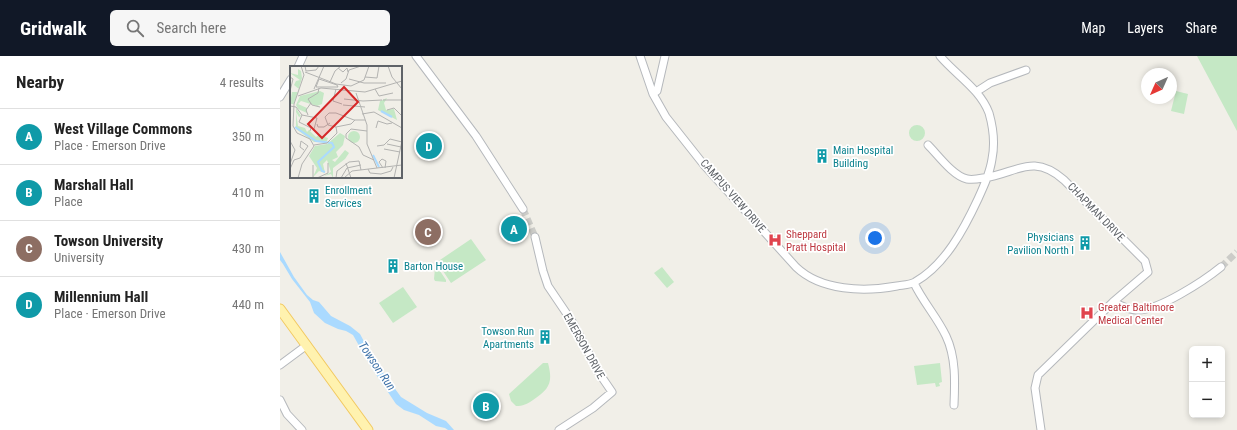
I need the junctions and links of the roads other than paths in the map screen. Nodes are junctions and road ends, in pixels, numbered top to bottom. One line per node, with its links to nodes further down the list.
1 (303, 56): 6 (street)
2 (416, 56): 14 (street)
3 (640, 56): 10 (street, CAMPUS VIEW DRIVE)
4 (665, 56): 10 (street)
5 (940, 56): 9 (street)
6 (298, 66)
7 (1026, 70): 9 (street)
8 (290, 81): 11 (street)
9 (976, 92): 13 (street)
10 (653, 94): 17 (street, CAMPUS VIEW DRIVE)
11 (280, 97)
12 (928, 145): 13 (street)
13 (987, 178): 17 (street); 18 (street, CHAPMAN DRIVE)
14 (523, 209)
15 (535, 237): 26 (street, EMERSON DRIVE)
16 (1222, 267): 18 (street)
17 (914, 283): 23 (street)
18 (1113, 302): 27 (street)
19 (280, 309): 20 (main road)
20 (307, 345): 21 (street); 25 (main road)
21 (280, 365)
22 (280, 400): 24 (street)
23 (954, 406)
24 (302, 430)
25 (368, 430)
26 (559, 430)
27 (1041, 430)

